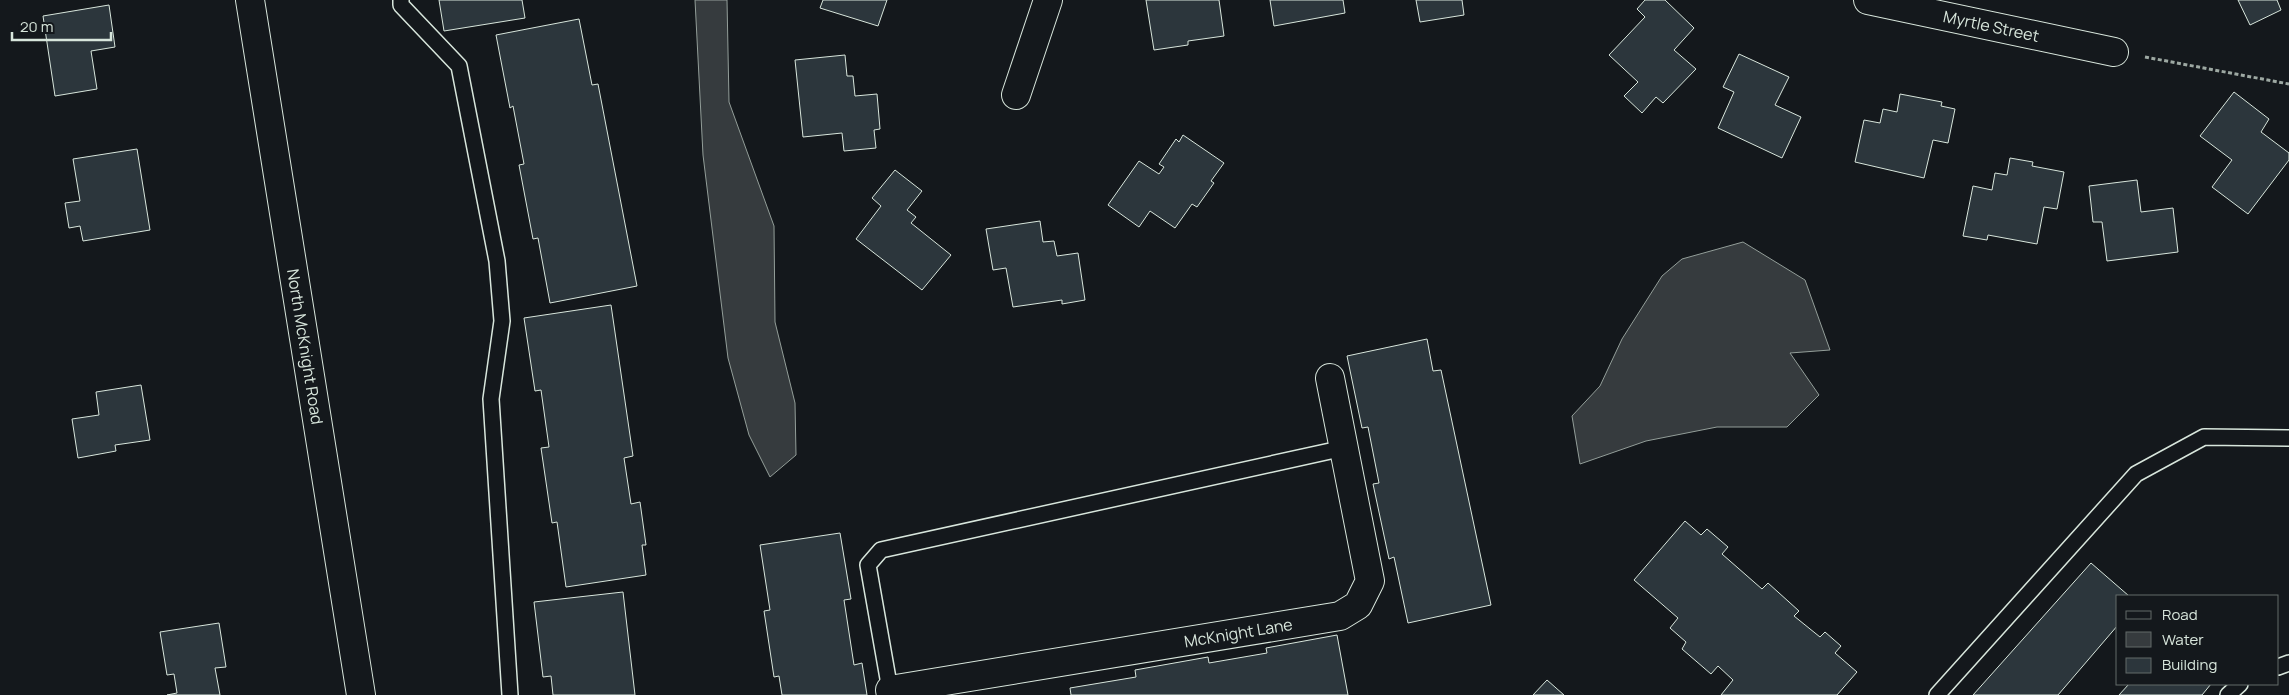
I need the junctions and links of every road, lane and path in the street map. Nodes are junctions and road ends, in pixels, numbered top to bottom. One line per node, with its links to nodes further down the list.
1 (250, 0): 13 (street, North McKnight Road)
2 (400, 0): 14 (lane)
3 (1048, 0): 7 (street)
4 (1868, 0): 5 (street, Myrtle Street)
5 (2114, 52): 6 (path)
6 (2289, 84)
7 (1016, 95)
8 (1330, 378): 10 (street, McKnight Lane)
9 (2289, 438): 15 (lane)
10 (1344, 448): 12 (lane); 12 (street, McKnight Lane)
11 (2239, 685): 16 (lane)
12 (890, 692)
13 (361, 695)
14 (510, 695)
15 (1937, 695)
16 (2228, 695)

